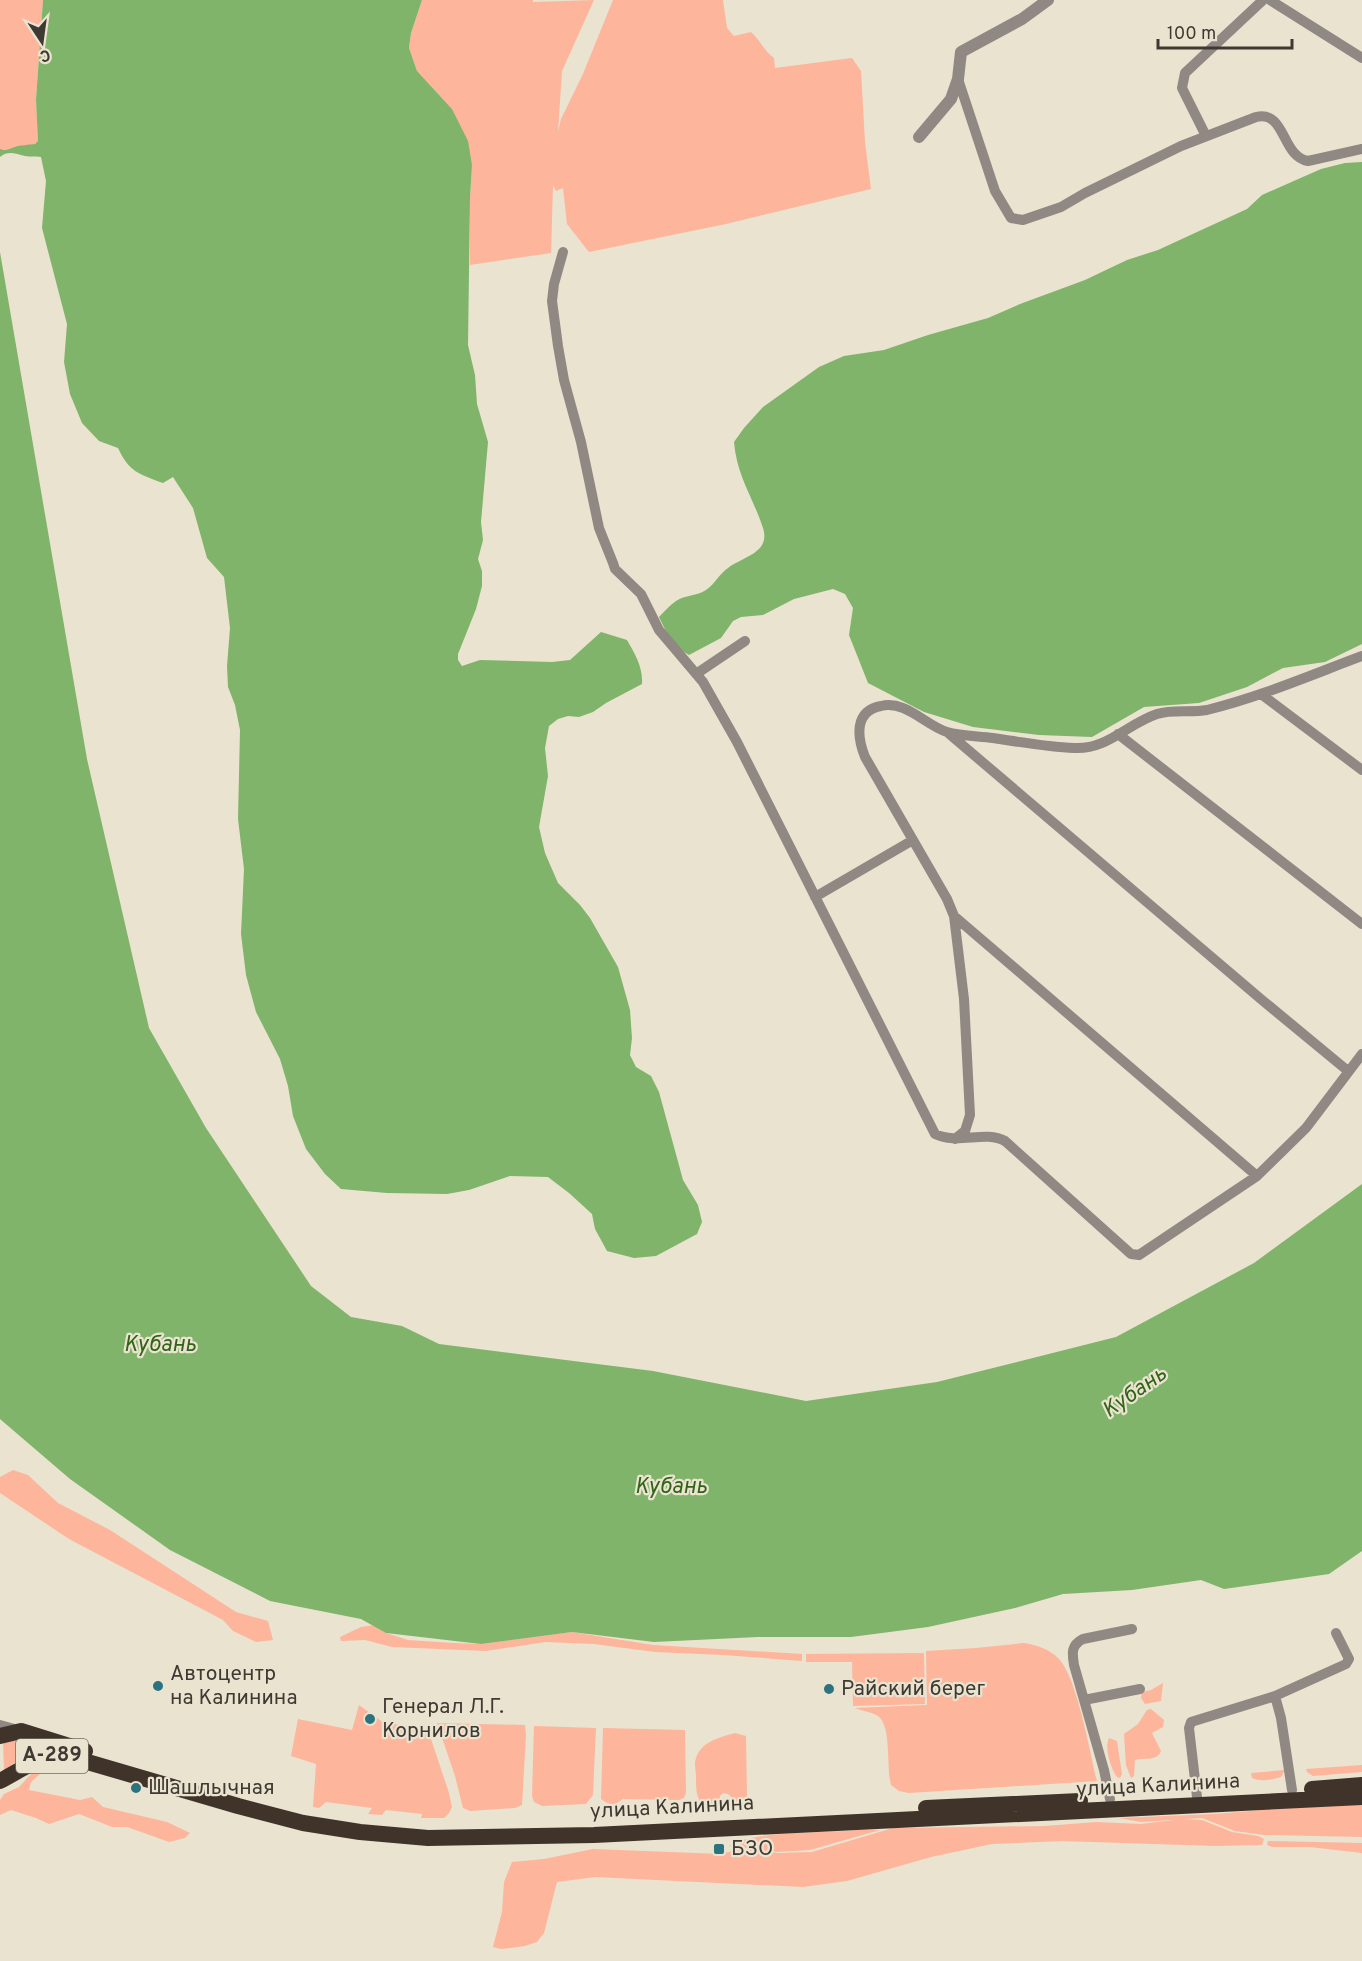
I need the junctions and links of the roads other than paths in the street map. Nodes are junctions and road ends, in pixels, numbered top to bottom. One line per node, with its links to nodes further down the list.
1 (1048, 0): 5 (street)
2 (1263, 0): 6 (street)
3 (1270, 0): 4 (street)
4 (1362, 58)
5 (958, 79): 6 (street); 7 (street)
6 (1206, 136): 8 (street)
7 (919, 137)
8 (1362, 149)
9 (563, 252): 12 (street)
10 (745, 641): 12 (street)
11 (1362, 656): 13 (street)
12 (696, 674): 18 (street)
13 (1261, 694): 15 (street); 16 (street)
14 (947, 732): 15 (street); 17 (street); 22 (street)
15 (1118, 734): 20 (street)
16 (1362, 770)
17 (914, 840): 18 (street); 19 (street)
18 (815, 897): 23 (street)
19 (954, 916): 23 (street); 24 (street)
20 (1362, 924)
21 (1362, 1054): 22 (street)
22 (1348, 1071): 24 (street)
23 (955, 1139): 24 (street)
24 (1257, 1176)
25 (1132, 1629): 29 (street)
26 (1336, 1633): 28 (street)
27 (1140, 1689): 29 (street)
28 (1275, 1696): 35 (street); 36 (street)
29 (1084, 1700): 38 (street)
30 (0, 1725): 31 (street, улица Калинина / А-289)
31 (21, 1731): 32 (highway); 38 (highway, улица Калинина / А-289)
32 (0, 1736)
33 (0, 1780): 37 (highway, улица Калинина / А-289)
34 (1362, 1785): 35 (highway, улица Калинина / А-289)
35 (1292, 1790): 36 (highway, улица Калинина / А-289)
36 (1197, 1797): 38 (highway, улица Калинина / А-289)
37 (1362, 1797)
38 (1110, 1799)

